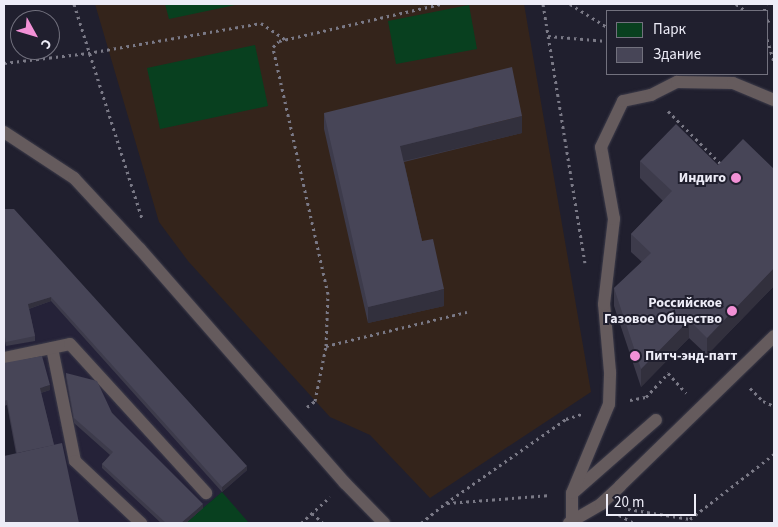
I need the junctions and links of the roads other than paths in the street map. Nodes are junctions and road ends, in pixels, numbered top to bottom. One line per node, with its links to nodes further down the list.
1 (774, 100): 8 (lane)
2 (4, 132): 11 (lane)
3 (774, 336): 9 (lane)
4 (52, 348): 5 (lane); 7 (lane); 10 (lane)
5 (4, 358)
6 (656, 420): 8 (lane)
7 (206, 493)
8 (572, 493): 9 (lane)
9 (570, 522)
10 (141, 523)
11 (384, 523)

